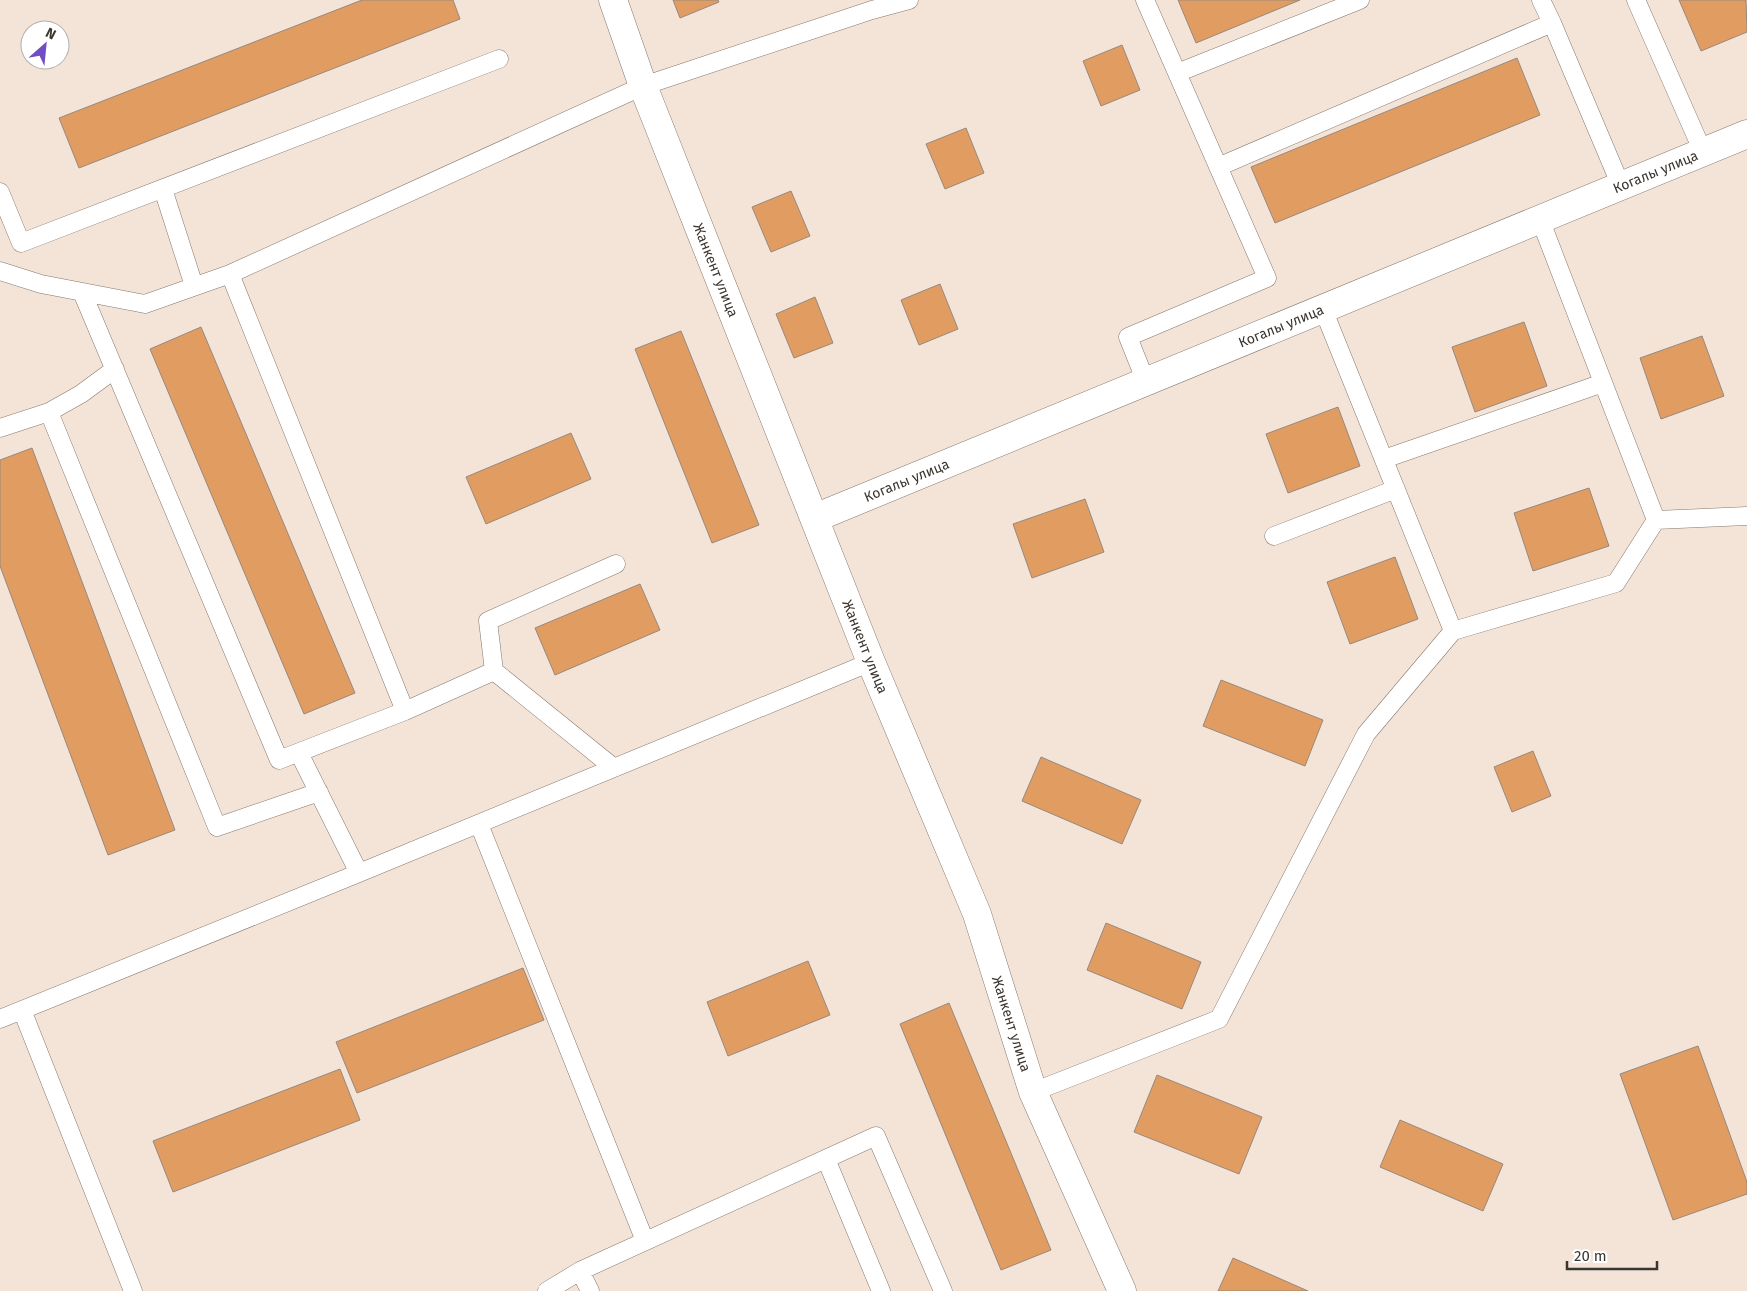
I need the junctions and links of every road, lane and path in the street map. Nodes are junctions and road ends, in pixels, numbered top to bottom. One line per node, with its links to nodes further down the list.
1 (614, 0): 10 (street, Жанкент улица)
2 (909, 0): 10 (lane)
3 (1146, 0): 9 (lane)
4 (1360, 0): 9 (lane)
5 (1541, 0): 7 (lane)
6 (1636, 0): 12 (lane)
7 (1552, 23): 13 (lane); 14 (lane)
8 (499, 59): 15 (lane)
9 (1177, 73): 13 (lane)
10 (643, 86): 19 (lane); 31 (street, Жанкент улица)
11 (1747, 134): 12 (street, Когалы улица)
12 (1704, 152): 14 (street, Когалы улица)
13 (1218, 168): 24 (lane)
14 (1621, 186): 17 (street, Когалы улица)
15 (163, 189): 16 (lane); 20 (lane)
16 (0, 192)
17 (1540, 219): 22 (street, Когалы улица); 25 (lane)
18 (0, 271): 21 (lane)
19 (230, 274): 20 (lane); 38 (lane)
20 (194, 286): 21 (lane)
21 (82, 292): 23 (lane)
22 (1323, 309): 24 (street, Когалы улица); 28 (lane)
23 (115, 369): 26 (lane); 39 (lane)
24 (1146, 382): 31 (street, Когалы улица)
25 (1603, 383): 28 (lane); 32 (lane)
26 (49, 412): 27 (lane); 41 (lane)
27 (0, 428)
28 (1384, 459): 29 (lane)
29 (1396, 489): 33 (lane); 35 (lane)
30 (1747, 516): 32 (lane)
31 (815, 518): 36 (street, Жанкент улица)
32 (1656, 520): 35 (lane)
33 (1274, 536)
34 (616, 564): 37 (lane)
35 (1453, 631): 46 (lane)
36 (871, 662): 40 (lane); 46 (street, Жанкент улица)
37 (494, 671): 38 (lane); 40 (lane)
38 (405, 711): 39 (lane)
39 (299, 752): 41 (lane)
40 (614, 768): 42 (lane)
41 (319, 792): 43 (lane)
42 (479, 824): 43 (lane); 48 (lane)
43 (359, 873): 44 (lane)
44 (22, 1010): 45 (lane); 50 (lane)
45 (0, 1019)
46 (1033, 1092): 55 (street, Жанкент улица)
47 (826, 1159): 48 (lane); 53 (lane); 54 (lane)
48 (645, 1241): 49 (lane)
49 (580, 1271): 51 (lane); 52 (lane)
50 (133, 1291)
51 (547, 1291)
52 (590, 1291)
53 (881, 1291)
54 (943, 1291)
55 (1122, 1291)

